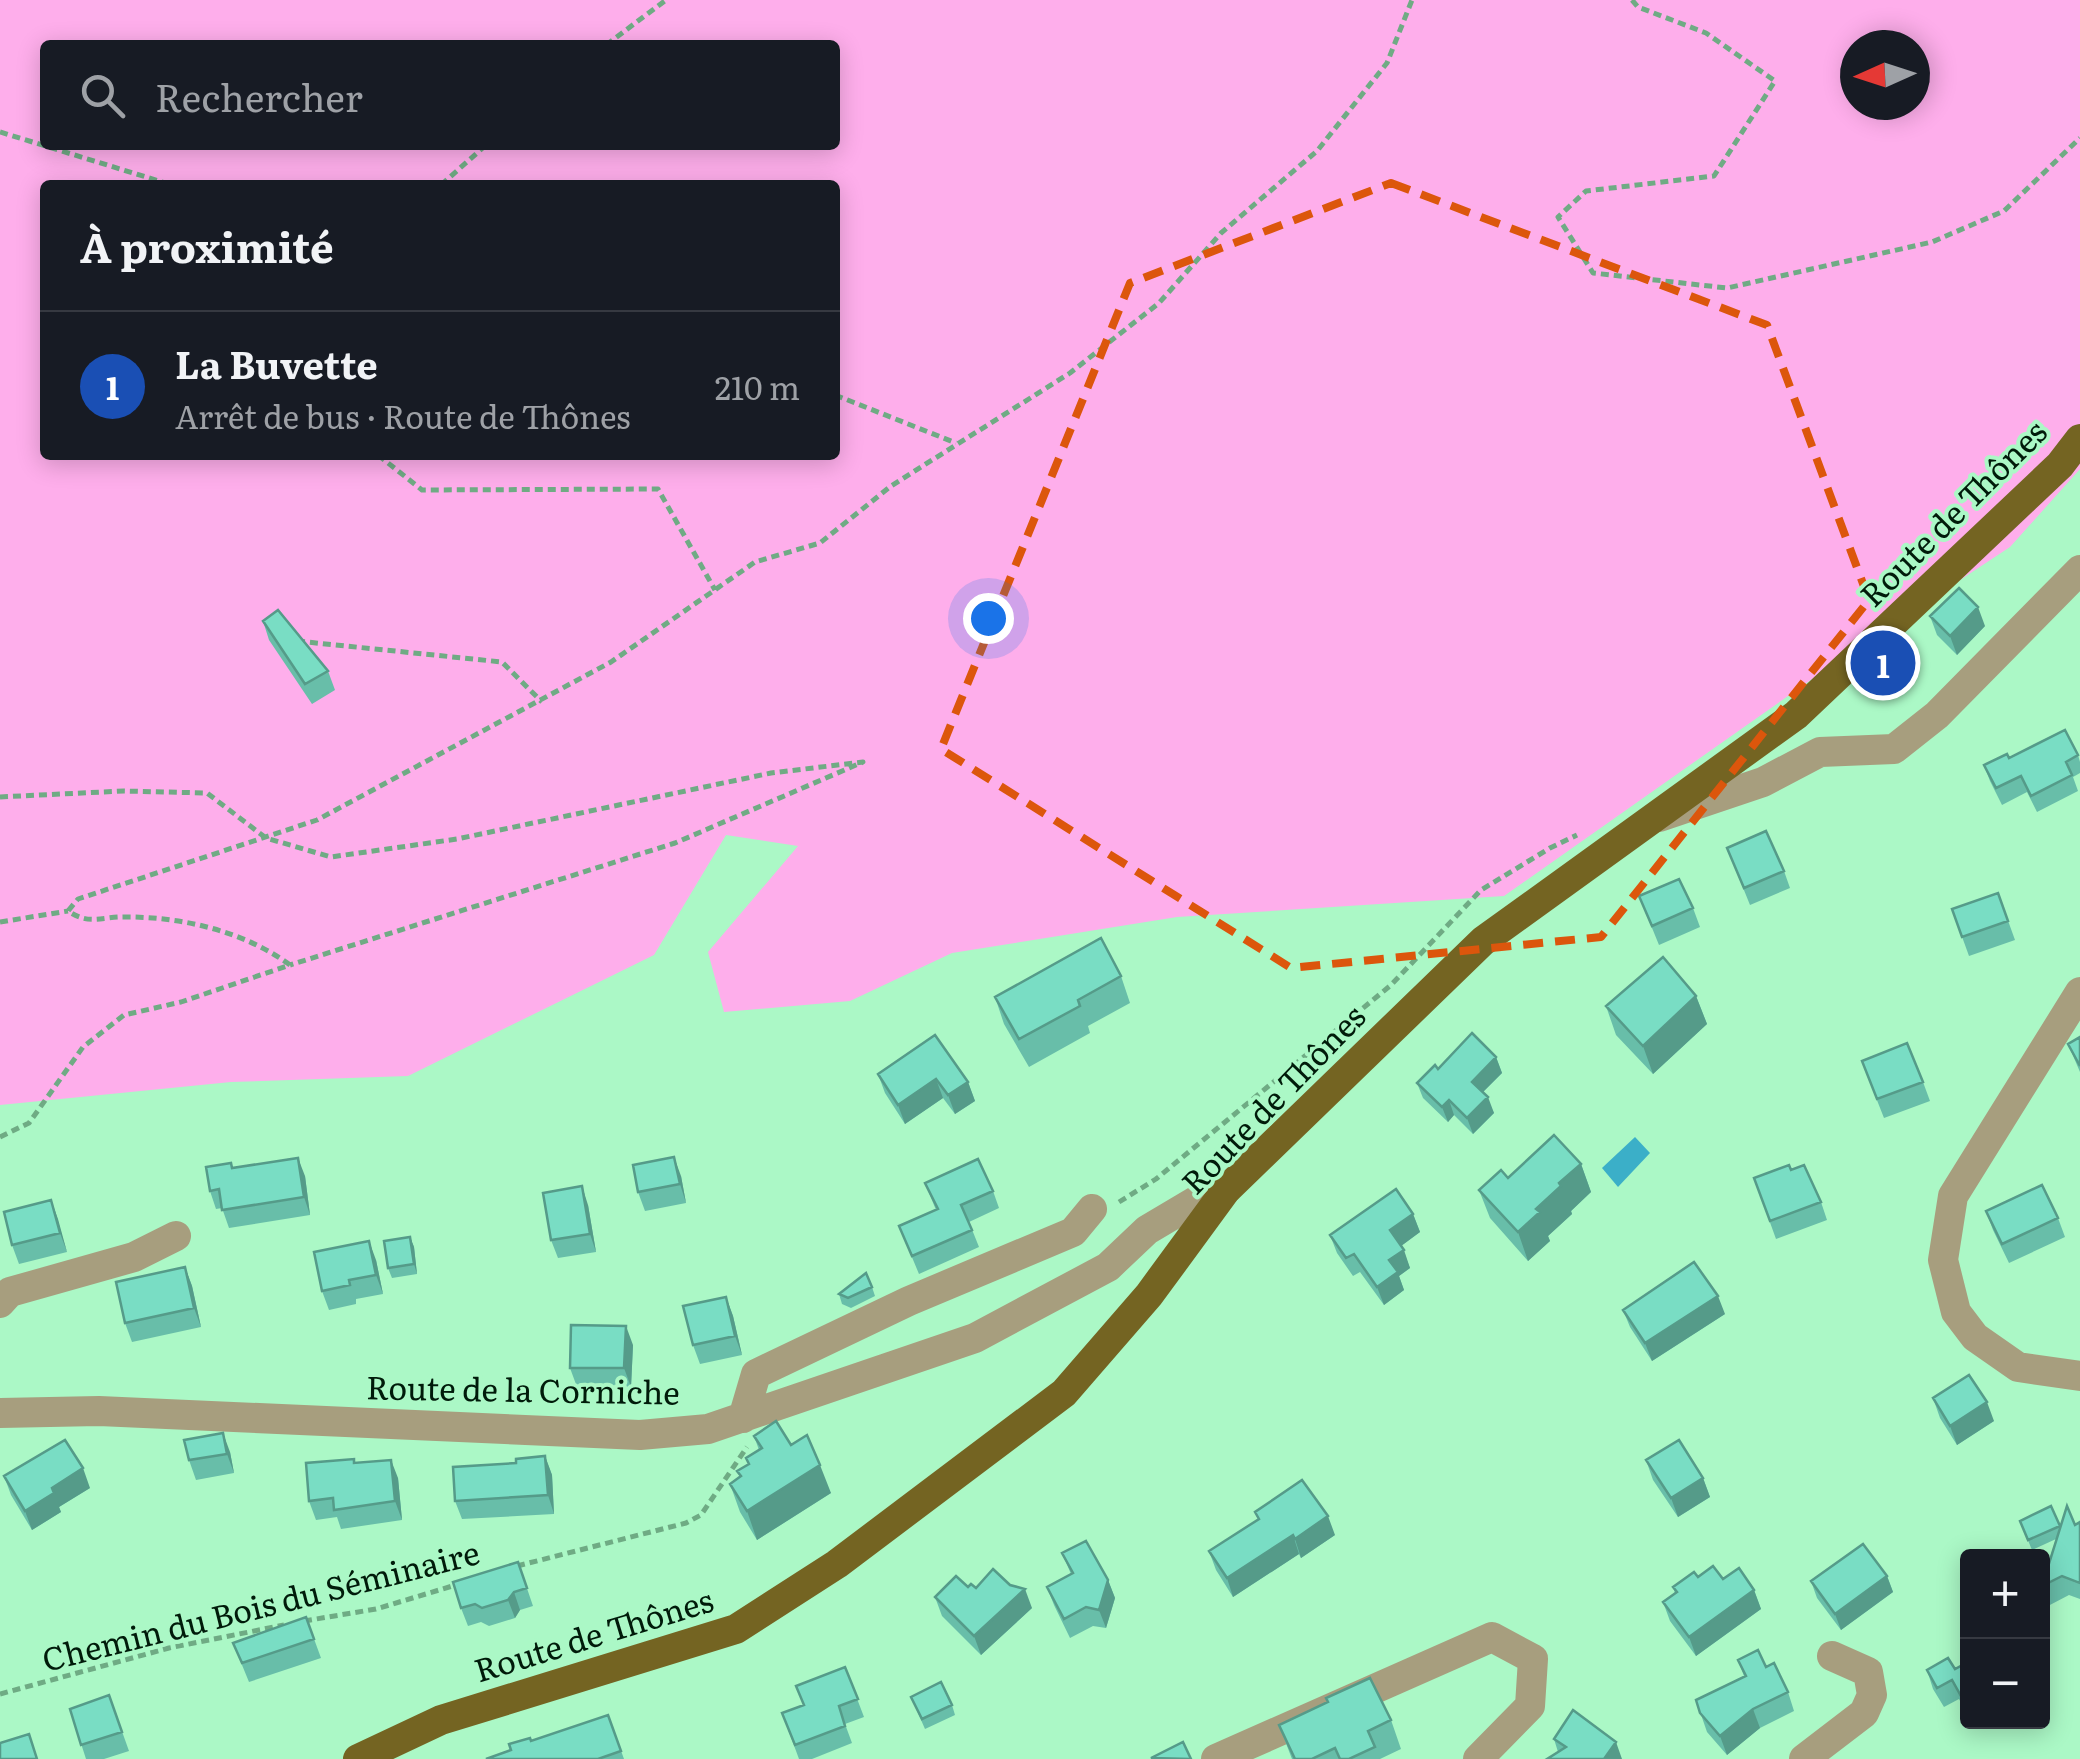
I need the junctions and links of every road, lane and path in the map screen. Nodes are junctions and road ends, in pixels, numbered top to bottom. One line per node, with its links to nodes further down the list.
1 (666, 0): 4 (path)
2 (1412, 0): 14 (path)
3 (1632, 0): 6 (path)
4 (613, 40)
5 (0, 132): 7 (path)
6 (2080, 138)
7 (40, 144)
8 (58, 150): 10 (path)
9 (480, 150): 11 (path)
10 (156, 180)
11 (447, 180)
12 (840, 397): 14 (path)
13 (2080, 439): 20 (main road, Route de Thônes)
14 (956, 443): 17 (path)
15 (384, 460): 17 (path)
16 (2080, 570): 21 (street)
17 (714, 590): 19 (path)
18 (291, 640): 19 (path)
19 (542, 702): 24 (path)
20 (1810, 702): 21 (street); 23 (main road, Route de Thônes)
21 (1820, 752): 23 (street)
22 (0, 797): 24 (path)
23 (1652, 820): 30 (main road, Route de Thônes)
24 (266, 838): 25 (path); 27 (path)
25 (68, 911): 26 (path); 27 (path)
26 (0, 922)
27 (290, 965): 29 (path)
28 (2080, 992): 34 (street)
29 (0, 1136)
30 (1226, 1190): 36 (street, Route de la Corniche); 43 (main road, Route de Thônes)
31 (1092, 1209): 36 (street)
32 (176, 1236): 33 (street)
33 (0, 1303)
34 (2080, 1376)
35 (0, 1413): 36 (street, Route de la Corniche)
36 (755, 1414): 37 (path, Chemin du Bois du Séminaire)
37 (503, 1570)
38 (466, 1582): 39 (path, Chemin du Bois du Séminaire)
39 (305, 1621)
40 (286, 1625): 42 (path, Chemin du Bois du Séminaire)
41 (1832, 1656): 46 (street)
42 (0, 1694)
43 (358, 1759)
44 (1216, 1759): 45 (street)
45 (1478, 1759)
46 (1804, 1759)

